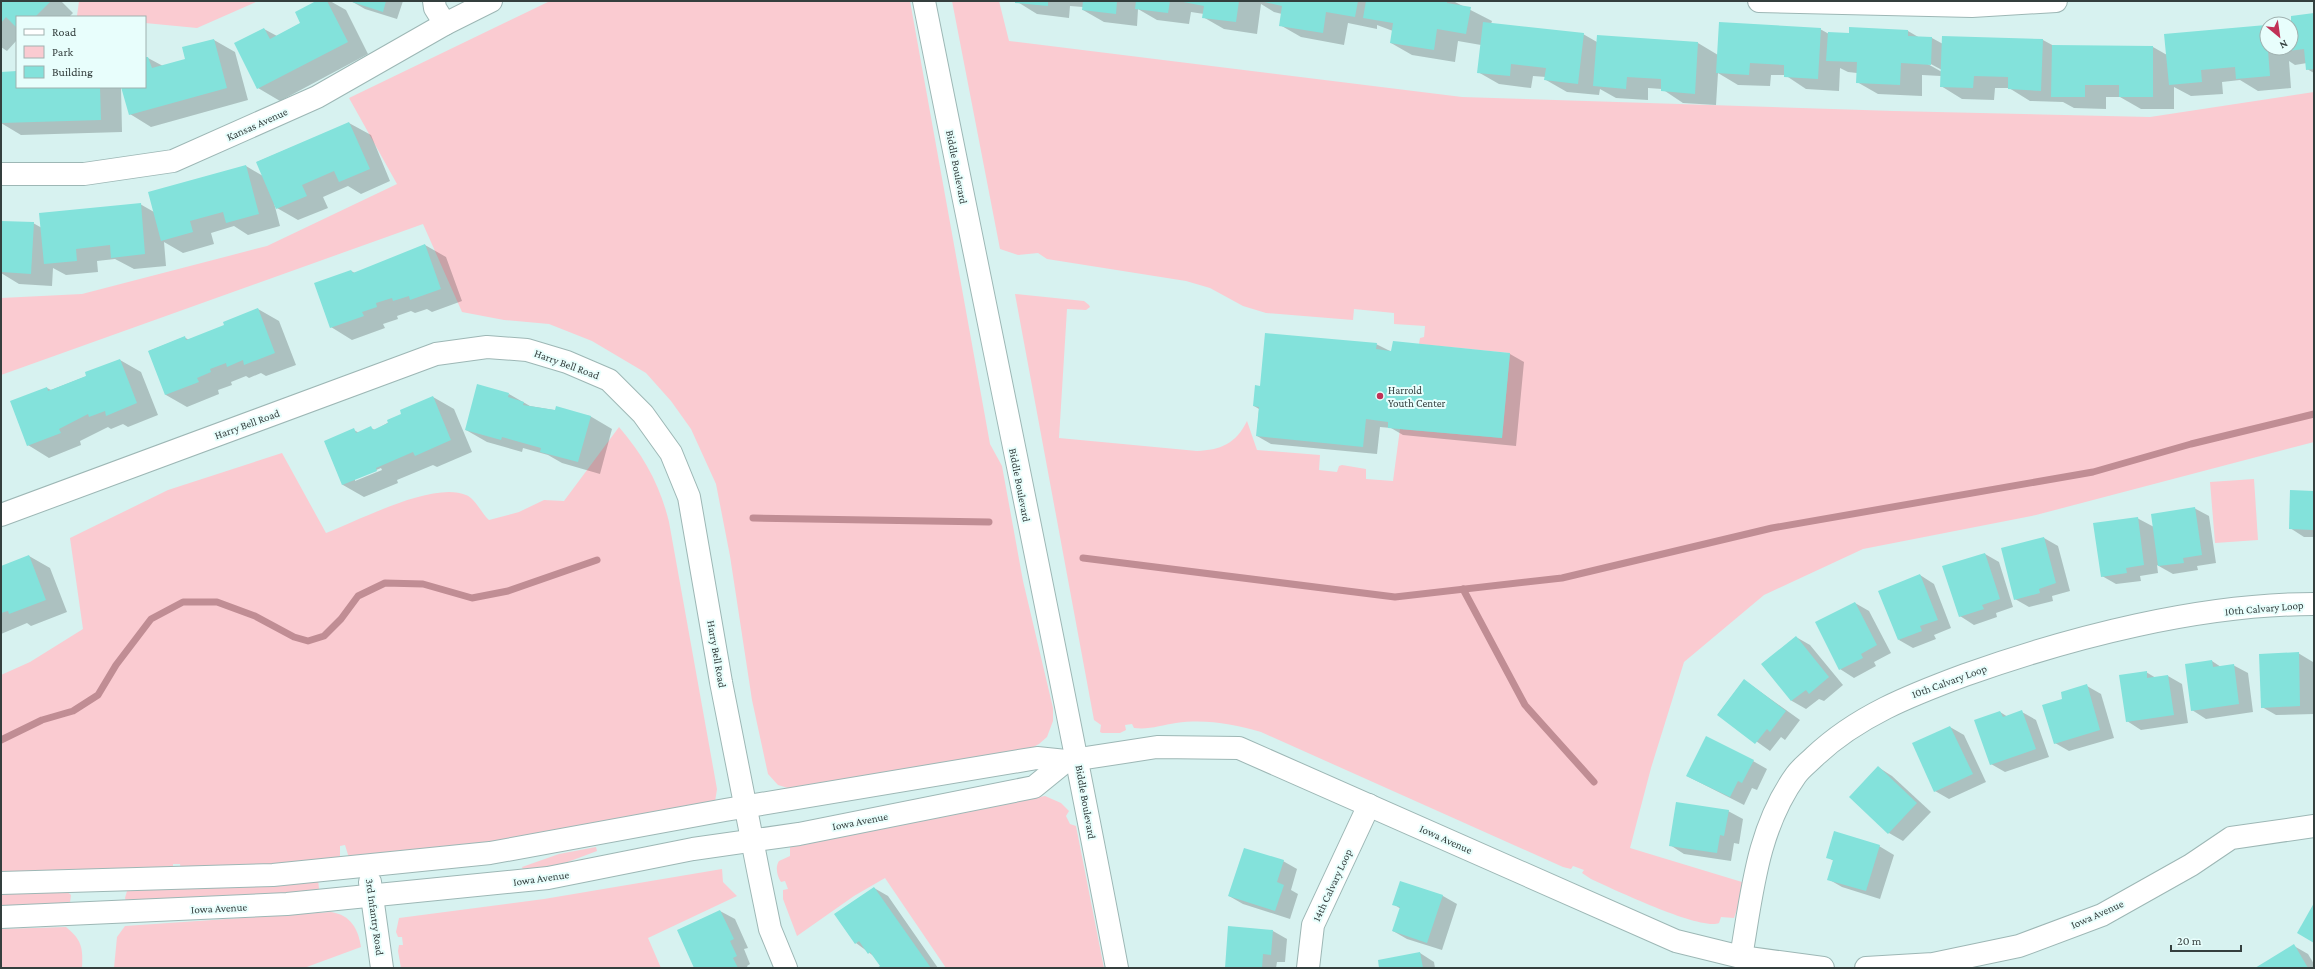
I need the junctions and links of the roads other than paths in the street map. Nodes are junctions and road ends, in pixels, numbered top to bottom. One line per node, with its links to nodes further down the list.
1 (434, 1): 6 (street)
2 (492, 1): 6 (street, Kansas Avenue)
3 (924, 1): 10 (street, Biddle Boulevard)
4 (1759, 1): 5 (street)
5 (2056, 1)
6 (445, 24): 7 (street, Kansas Avenue)
7 (1, 174)
8 (1, 515): 12 (street, Harry Bell Road)
9 (2314, 604): 19 (street, 10th Calvary Loop)
10 (1072, 760): 11 (street, Iowa Avenue); 12 (street, Iowa Avenue); 14 (street, Iowa Avenue); 22 (street, Biddle Boulevard)
11 (1369, 805): 19 (street, Iowa Avenue); 23 (street, 14th Calvary Loop)
12 (746, 807): 14 (street, Harry Bell Road); 15 (street, Iowa Avenue)
13 (2314, 826): 25 (street, Iowa Avenue)
14 (752, 841): 17 (street, Iowa Avenue); 21 (street, Harry Bell Road)
15 (368, 866): 16 (street, Iowa Avenue); 17 (street, 3rd Infantry Road)
16 (1, 883)
17 (372, 897): 18 (street, Iowa Avenue); 20 (street, 3rd Infantry Road)
18 (1, 917)
19 (1741, 957): 24 (street, Iowa Avenue)
20 (382, 968)
21 (786, 968)
22 (1117, 968)
23 (1308, 968)
24 (1823, 968)
25 (1866, 968)

